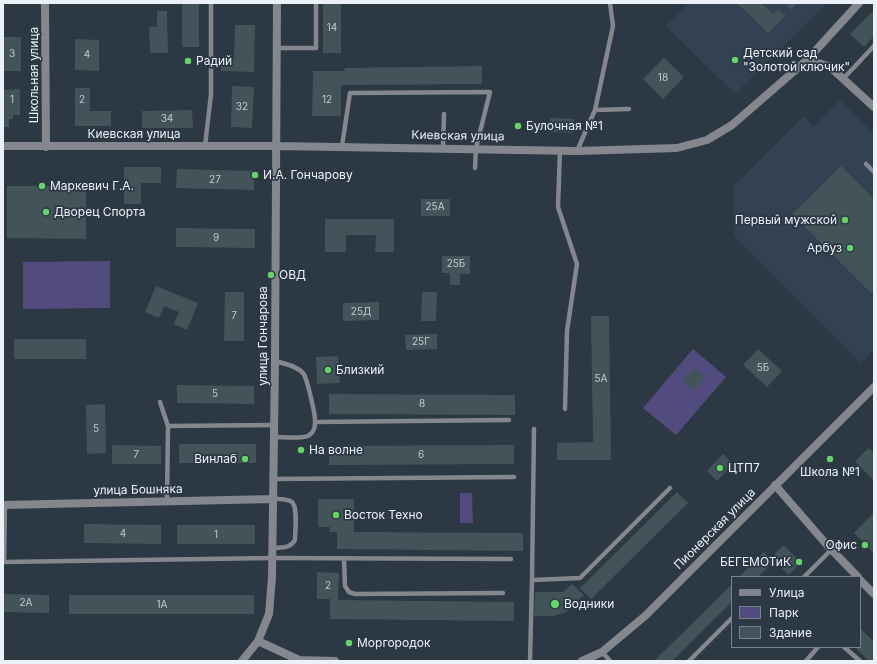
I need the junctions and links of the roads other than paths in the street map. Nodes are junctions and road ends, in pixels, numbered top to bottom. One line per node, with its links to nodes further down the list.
1 (45, 3): 19 (street, Школьная улица)
2 (211, 3): 16 (lane)
3 (277, 3): 8 (street, улица Гончарова)
4 (316, 3): 8 (lane)
5 (610, 3): 13 (lane)
6 (859, 3): 9 (street, Киевская улица)
7 (874, 46): 10 (lane)
8 (277, 48): 17 (street, улица Гончарова)
9 (807, 60): 10 (street); 23 (street, Киевская улица)
10 (843, 79): 11 (street)
11 (874, 107)
12 (629, 109): 13 (lane)
13 (595, 110): 23 (lane)
14 (444, 114): 20 (lane)
15 (3, 146): 19 (street, Киевская улица)
16 (205, 146): 17 (street, Киевская улица); 19 (street, Киевская улица)
17 (276, 146): 18 (street, Киевская улица); 27 (street, улица Гончарова)
18 (342, 146): 20 (street, Киевская улица); 21 (lane)
19 (46, 147)
20 (443, 148): 21 (street, Киевская улица)
21 (476, 148): 22 (street, Киевская улица); 25 (lane)
22 (560, 150): 23 (street, Киевская улица); 30 (lane)
23 (578, 151)
24 (866, 164): 26 (lane)
25 (475, 168)
26 (874, 172)
27 (275, 361): 32 (lane); 33 (street, улица Гончарова)
28 (874, 387): 39 (street, Пионерская улица)
29 (160, 402): 34 (lane)
30 (565, 409)
31 (509, 420): 32 (lane)
32 (316, 422): 36 (lane)
33 (274, 425): 34 (lane); 36 (street, улица Гончарова)
34 (168, 426): 42 (lane)
35 (534, 429): 52 (lane)
36 (274, 437): 38 (street, улица Гончарова)
37 (514, 477): 38 (lane)
38 (273, 479): 41 (street, улица Гончарова)
39 (775, 485): 45 (street); 60 (street, Пионерская улица)
40 (670, 488): 52 (lane)
41 (273, 499): 42 (street, улица Бошняка); 44 (street, улица Гончарова); 44 (lane)
42 (167, 501): 43 (street, улица Бошняка)
43 (4, 505): 49 (lane)
44 (272, 548): 46 (street, улица Гончарова)
45 (831, 550): 50 (lane); 51 (street)
46 (272, 558): 47 (lane); 49 (lane); 57 (street, улица Гончарова)
47 (344, 558): 48 (lane); 54 (lane)
48 (511, 559)
49 (3, 562)
50 (805, 576)
51 (857, 576)
52 (532, 580): 64 (lane)
53 (861, 581): 55 (street)
54 (504, 593)
55 (874, 594)
56 (731, 619): 67 (lane)
57 (258, 641): 61 (street); 62 (street, улица Гончарова)
58 (817, 648): 68 (lane)
59 (845, 648): 69 (lane)
60 (602, 652): 65 (street, Пионерская улица); 66 (lane)
61 (300, 660): 63 (street)
62 (242, 661)
63 (335, 661)
64 (530, 661)
65 (582, 661)
66 (610, 661)
67 (689, 661)
68 (806, 661)
69 (860, 661)

